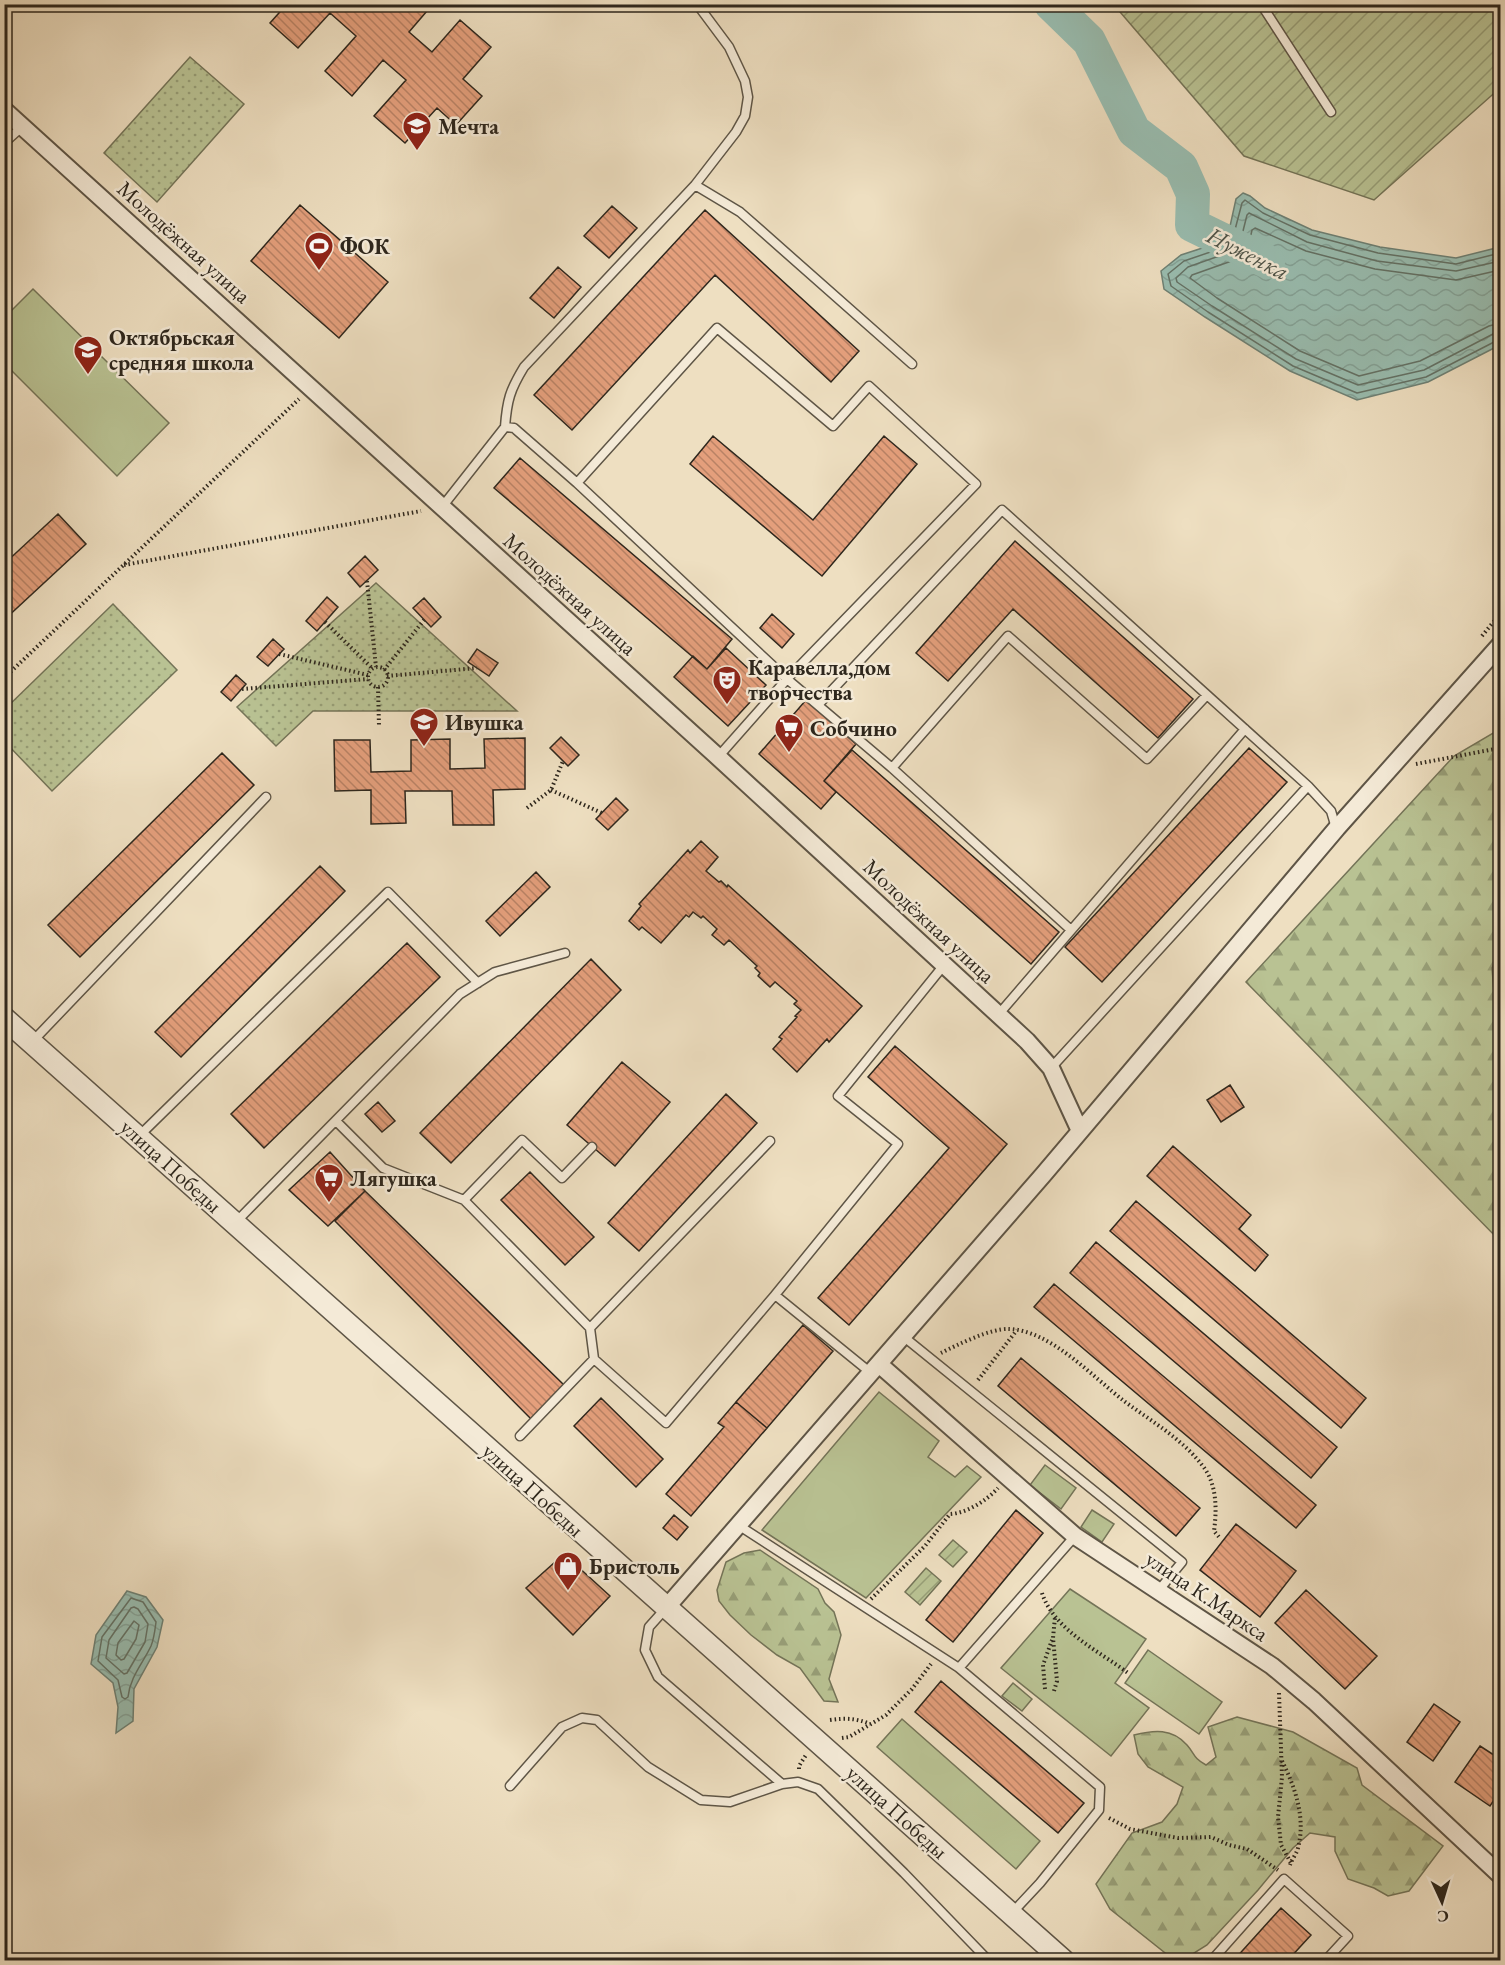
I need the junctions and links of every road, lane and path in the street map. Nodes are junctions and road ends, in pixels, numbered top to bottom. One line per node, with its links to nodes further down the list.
1 (697, 4): 7 (lane)
2 (1261, 4): 4 (lane)
3 (4, 110): 5 (street, Молодёжная улица)
4 (1331, 112)
5 (23, 126): 6 (lane); 9 (street, Молодёжная улица)
6 (4, 143)
7 (695, 185): 8 (lane); 10 (lane)
8 (912, 364)
9 (310, 388): 12 (street, Молодёжная улица); 13 (path)
10 (505, 427): 11 (lane); 12 (lane)
11 (577, 483): 25 (lane); 25 (lane)
12 (441, 508): 13 (path); 33 (street, Молодёжная улица)
13 (124, 565): 24 (path)
14 (367, 581): 19 (path)
15 (424, 620): 21 (path)
16 (325, 622): 19 (path)
17 (1500, 645): 36 (street)
18 (279, 654): 23 (path)
19 (375, 668): 21 (path); 23 (path)
20 (477, 668): 22 (path)
21 (384, 670): 22 (path)
22 (387, 676): 26 (path)
23 (368, 677): 26 (path); 27 (path)
24 (4, 678)
25 (787, 679): 29 (lane); 33 (lane)
26 (378, 687): 30 (path)
27 (242, 689)
28 (1207, 695): 29 (lane); 31 (lane); 35 (lane)
29 (818, 705): 35 (lane)
30 (379, 726)
31 (1245, 729): 37 (lane); 43 (lane)
32 (1500, 748): 36 (path)
33 (718, 758): 45 (street, Молодёжная улица)
34 (563, 761): 38 (path)
35 (892, 768): 43 (lane)
36 (1392, 768): 42 (street)
37 (1308, 786): 42 (lane); 50 (lane)
38 (551, 790): 40 (path); 41 (path)
39 (266, 797): 49 (lane)
40 (527, 808)
41 (602, 813)
42 (1337, 828): 52 (street)
43 (1071, 930): 47 (lane)
44 (565, 953): 46 (lane)
45 (944, 965): 47 (street, Молодёжная улица); 58 (lane)
46 (478, 983): 51 (lane); 53 (lane)
47 (998, 1015): 50 (street, Молодёжная улица)
48 (4, 1018): 49 (street, улица Победы)
49 (31, 1042): 53 (street, улица Победы)
50 (1051, 1068): 52 (street, Молодёжная улица)
51 (336, 1121): 56 (lane); 57 (lane)
52 (1080, 1131): 61 (street)
53 (138, 1137): 57 (street, улица Победы)
54 (770, 1141): 59 (lane)
55 (592, 1147): 56 (lane)
56 (464, 1200): 59 (lane)
57 (235, 1224): 74 (street, улица Победы)
58 (775, 1295): 63 (lane); 64 (lane)
59 (590, 1328): 63 (lane)
60 (1017, 1330): 62 (path); 65 (path); 70 (path)
61 (904, 1336): 62 (lane); 64 (street)
62 (930, 1358): 65 (lane)
63 (594, 1359): 66 (lane)
64 (876, 1369): 67 (street, улица К.Маркса); 68 (street)
65 (970, 1390): 72 (lane)
66 (520, 1436)
67 (1010, 1479): 69 (street, улица К.Маркса); 73 (path)
68 (738, 1525): 73 (lane); 74 (street)
69 (1075, 1536): 71 (lane); 72 (street, улица К.Маркса)
70 (1219, 1537)
71 (1038, 1579): 75 (path); 79 (lane)
72 (1160, 1590): 78 (street, улица К.Маркса)
73 (866, 1607): 77 (lane)
74 (666, 1608): 85 (street, улица Победы); 87 (lane)
75 (1055, 1617): 76 (path); 80 (path)
76 (1053, 1638): 81 (path); 82 (path)
77 (938, 1654): 79 (lane); 84 (path)
78 (1272, 1666): 86 (path); 91 (street, улица К.Маркса)
79 (959, 1668): 89 (lane)
80 (1128, 1673)
81 (1045, 1689)
82 (1054, 1690)
83 (830, 1720): 84 (path)
84 (870, 1725): 85 (path)
85 (814, 1750): 93 (street, улица Победы)
86 (1282, 1760): 90 (path); 90 (path)
87 (782, 1784): 88 (lane); 94 (lane)
88 (510, 1786)
89 (1099, 1810): 92 (path); 93 (lane)
90 (1291, 1863): 92 (path)
91 (1500, 1875)
92 (1284, 1879): 96 (lane); 97 (lane)
93 (1011, 1914): 95 (street, улица Победы)
94 (988, 1960)
95 (1063, 1960)
96 (1212, 1960)
97 (1326, 1960)

